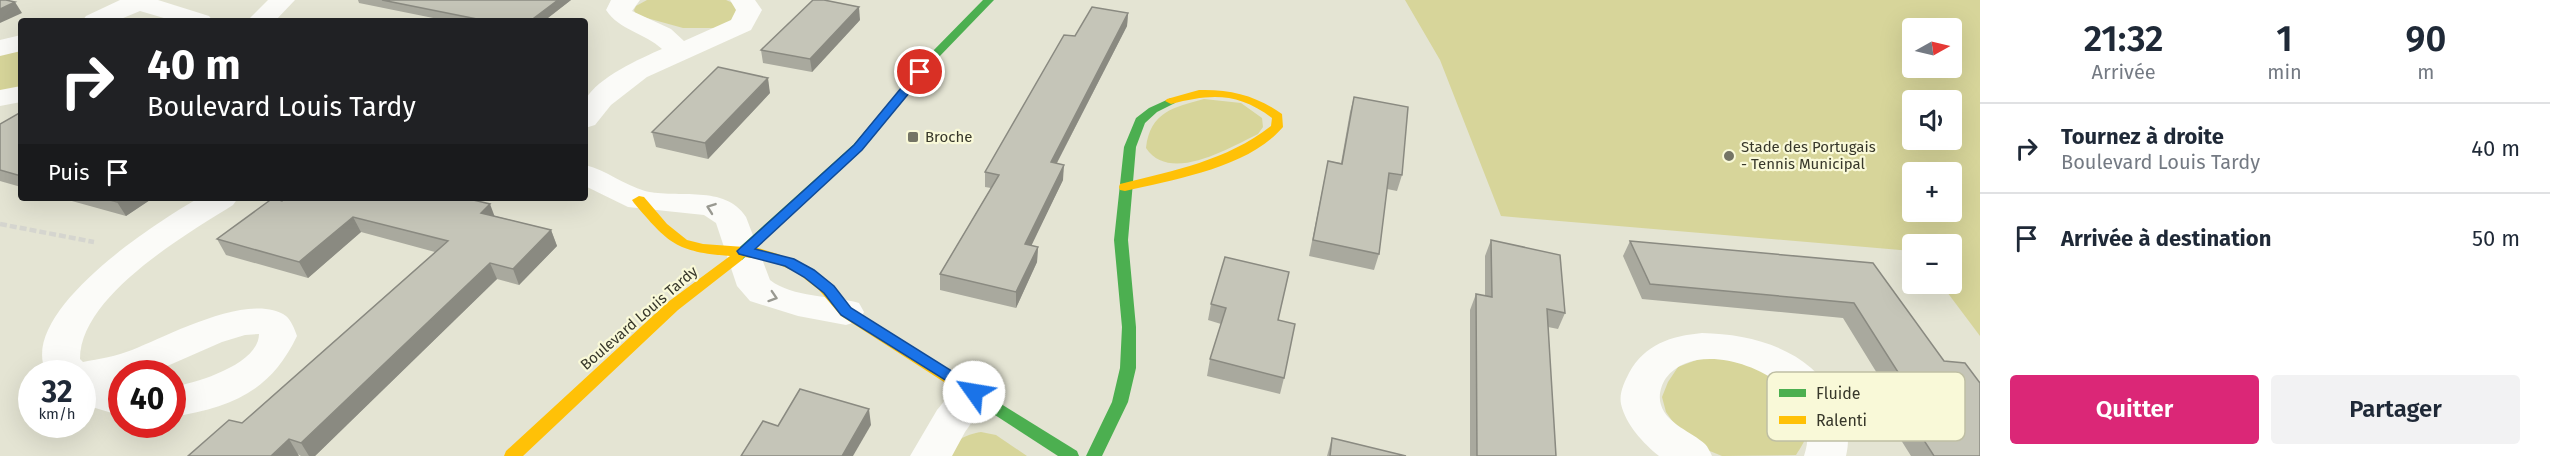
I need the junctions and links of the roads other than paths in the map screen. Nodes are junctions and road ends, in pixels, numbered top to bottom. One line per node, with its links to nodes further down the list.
1 (283, 0): 8 (street)
2 (628, 0): 11 (street)
3 (742, 0): 11 (street)
4 (989, 0): 19 (street, Boulevard Louis Tardy)
5 (136, 1): 6 (street); 7 (street)
6 (101, 18)
7 (188, 18)
8 (263, 18)
9 (18, 44): 10 (street)
10 (0, 48)
11 (680, 51): 14 (street)
12 (18, 95): 13 (street)
13 (0, 98)
14 (588, 116)
15 (588, 175): 17 (street)
16 (1125, 187): 16 (street); 30 (street)
17 (639, 200): 19 (street); 19 (street, one-way to 17)
18 (217, 201): 21 (street)
19 (744, 251): 20 (street); 27 (street, Boulevard Louis Tardy)
20 (846, 312): 24 (street)
21 (61, 360)
22 (145, 360): 25 (street)
23 (1790, 372): 31 (street)
24 (974, 392): 28 (street); 29 (street)
25 (186, 400)
26 (1825, 441): 32 (street)
27 (512, 456)
28 (931, 456)
29 (1071, 456)
30 (1094, 456)
31 (1691, 456)
32 (1825, 456)

